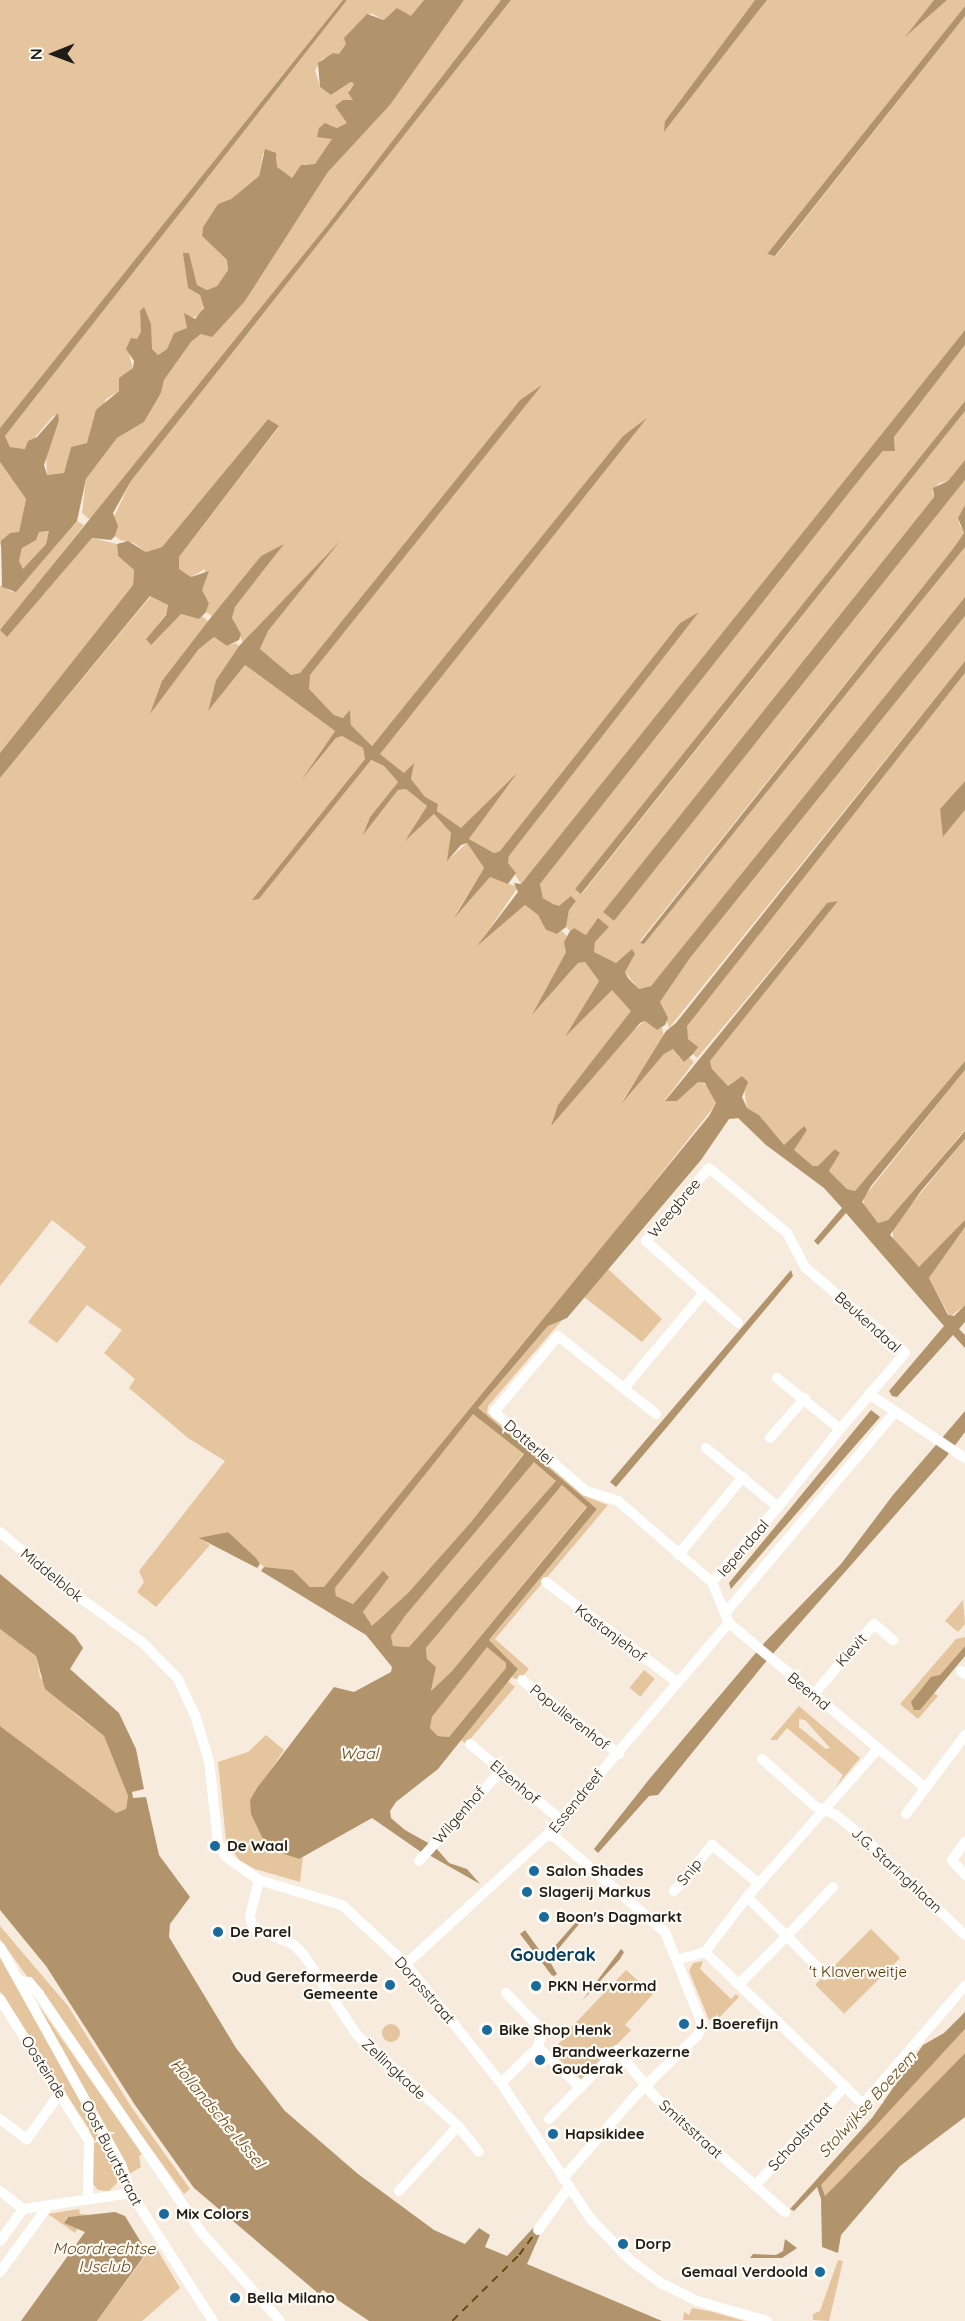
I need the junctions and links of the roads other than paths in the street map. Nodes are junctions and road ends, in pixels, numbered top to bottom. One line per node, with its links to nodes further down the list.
1 (807, 1268): 2 (street, Weegbree); 6 (street, Beukendaal)
2 (701, 1297): 3 (street, Weegbree); 5 (street)
3 (738, 1323)
4 (777, 1378): 7 (street)
5 (624, 1388): 9 (street); 15 (street, Dotterlei)
6 (869, 1394): 8 (street); 10 (street, Beukendaal)
7 (805, 1398): 10 (street); 11 (street)
8 (894, 1413): 13 (street); 22 (street, Essendreef)
9 (656, 1414)
10 (840, 1429): 16 (street, Iependaal)
11 (770, 1438)
12 (706, 1448): 14 (street)
13 (965, 1458)
14 (743, 1477): 16 (street); 18 (street)
15 (618, 1501): 18 (street, Iependaal)
16 (778, 1506): 20 (street, Iependaal)
17 (0, 1532): 21 (street, Middelblok)
18 (678, 1555): 20 (street, Iependaal)
19 (546, 1582): 25 (street, Kastanjehof)
20 (712, 1582): 22 (street, Beemd)
21 (106, 1616): 41 (street, Dorpsstraat)
22 (728, 1618): 25 (street, Essendreef); 26 (street, Beemd)
23 (893, 1640): 26 (street, Kievit)
24 (522, 1680): 30 (street, Populierenhof)
25 (678, 1683): 30 (street, Essendreef)
26 (813, 1695): 29 (street, Beemd)
27 (965, 1735): 33 (street)
28 (470, 1744): 32 (street, Elzenhof)
29 (878, 1749): 33 (street, Beemd); 34 (street)
30 (619, 1754): 36 (street, Essendreef)
31 (762, 1760): 34 (street)
32 (501, 1771): 36 (street, Elzenhof); 39 (street, Wilgenhof)
33 (923, 1786): 35 (street)
34 (826, 1810): 42 (street); 46 (street, J.G. Staringhlaan)
35 (906, 1814)
36 (561, 1820): 37 (street, Essendreef)
37 (547, 1835): 50 (street); 51 (street, Essendreef)
38 (965, 1842): 40 (street)
39 (425, 1854)
40 (965, 1875)
41 (260, 1880): 51 (street, Dorpsstraat); 66 (street, Zellingkade)
42 (759, 1884): 44 (street, Snip); 45 (street)
43 (833, 1887): 47 (street)
44 (674, 1891)
45 (747, 1897): 47 (street); 49 (street)
46 (965, 1935)
47 (787, 1936): 52 (street); 54 (street)
48 (0, 1947): 53 (street, Oost Buurtstraat)
49 (705, 1952): 50 (street); 54 (street)
50 (677, 1960): 60 (street)
51 (406, 1964): 59 (street, Dorpsstraat)
52 (825, 1975)
53 (20, 1981): 72 (street, Oost Buurtstraat); 81 (street)
54 (739, 1984): 61 (street)
55 (965, 1986): 61 (street)
56 (506, 1994): 58 (street)
57 (0, 1999): 63 (street, Oosteinde)
58 (538, 2047): 59 (street); 62 (street)
59 (501, 2084): 68 (street, Dorpsstraat)
60 (646, 2086): 62 (street, Smitsstraat); 68 (street); 69 (street, Smitsstraat)
61 (844, 2086): 69 (street, Schoolstraat)
62 (581, 2088): 65 (street)
63 (60, 2094): 64 (street); 73 (street, Oosteinde)
64 (0, 2119)
65 (549, 2120)
66 (458, 2126): 67 (street, Zellingkade); 71 (street)
67 (479, 2152)
68 (566, 2183): 77 (street); 82 (street, Dorpsstraat)
69 (755, 2186): 76 (street, Smitsstraat)
70 (0, 2191): 75 (street)
71 (399, 2192)
72 (131, 2193): 73 (street); 80 (street, Oost Buurtstraat)
73 (88, 2199): 74 (street)
74 (48, 2206): 75 (street); 79 (street)
75 (23, 2209): 78 (street)
76 (785, 2212)
77 (538, 2230)
78 (0, 2241)
79 (0, 2272)
80 (208, 2320)
81 (280, 2321)
82 (767, 2321)

